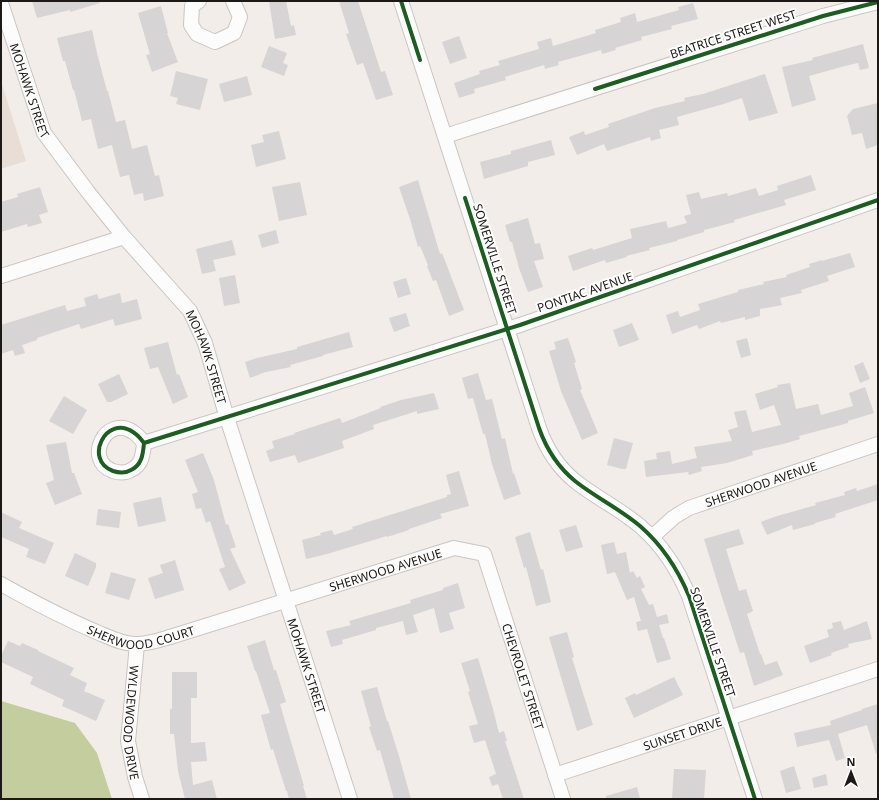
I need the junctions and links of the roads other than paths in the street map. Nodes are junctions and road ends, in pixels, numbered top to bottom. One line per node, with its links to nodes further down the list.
1 (199, 1): 2 (street)
2 (233, 1)
3 (402, 1): 6 (street, SOMERVILLE STREET)
4 (878, 2): 6 (street, BEATRICE STREET WEST)
5 (1, 3): 8 (street, MOHAWK STREET)
6 (445, 136): 10 (street, SOMERVILLE STREET)
7 (878, 200): 10 (street, PONTIAC AVENUE)
8 (124, 236): 9 (street); 11 (street, MOHAWK STREET)
9 (1, 276)
10 (507, 329): 11 (street, PONTIAC AVENUE); 14 (street, SOMERVILLE STREET)
11 (227, 418): 12 (street, PONTIAC AVENUE); 17 (street, MOHAWK STREET)
12 (144, 443)
13 (878, 444): 14 (street, SHERWOOD AVENUE)
14 (652, 538): 20 (street, SOMERVILLE STREET)
15 (484, 554): 17 (street, SHERWOOD AVENUE); 21 (street, CHEVROLET STREET)
16 (1, 584): 18 (street, SHERWOOD COURT)
17 (286, 600): 18 (street, SHERWOOD COURT); 23 (street, MOHAWK STREET)
18 (137, 644): 22 (street, WYLDEWOOD DRIVE)
19 (878, 669): 20 (street, SUNSET DRIVE)
20 (729, 719): 21 (street, SUNSET DRIVE); 25 (street, SOMERVILLE STREET)
21 (555, 775): 24 (street, CHEVROLET STREET)
22 (142, 799)
23 (350, 799)
24 (563, 799)
25 (755, 799)

